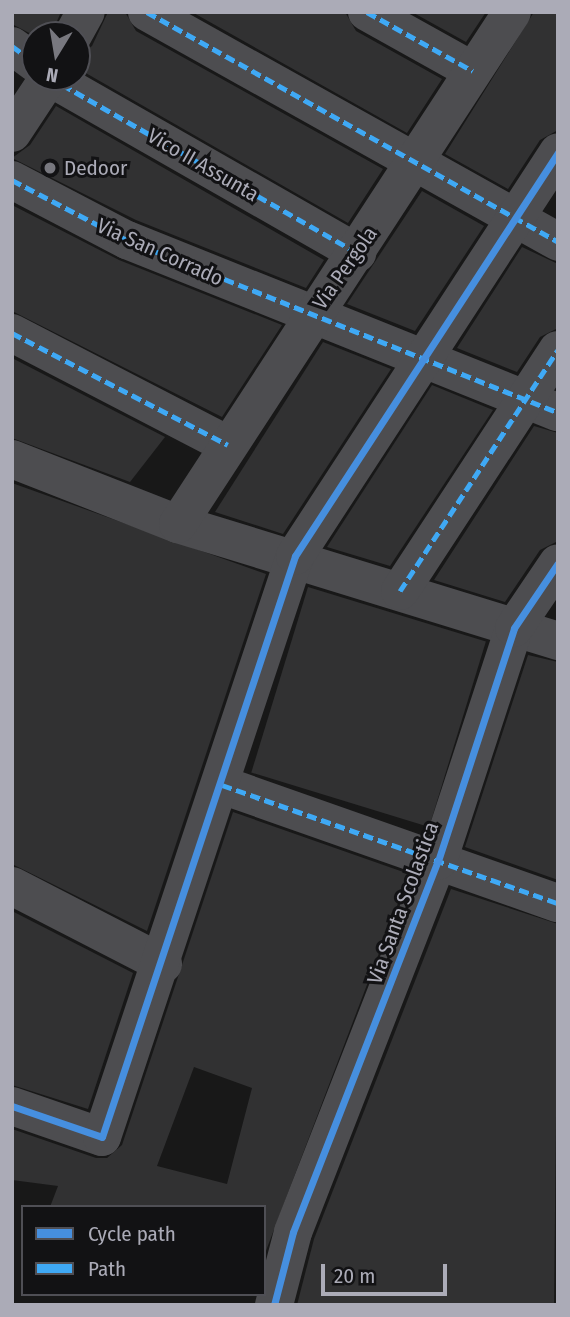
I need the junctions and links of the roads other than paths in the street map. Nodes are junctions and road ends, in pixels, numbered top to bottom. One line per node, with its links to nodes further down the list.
1 (147, 12): 9 (street)
2 (367, 12): 4 (street)
3 (512, 12): 4 (street, Via Pergola)
4 (473, 71): 9 (street, Via Pergola)
5 (40, 91): 7 (street)
6 (74, 91): 13 (street, Vico II Assunta)
7 (12, 133)
8 (558, 152): 11 (street)
9 (416, 164): 11 (street); 13 (street, Via Pergola)
10 (12, 180): 14 (street, Via San Corrado)
11 (510, 217): 12 (street); 17 (street)
12 (558, 242)
13 (358, 253): 14 (street, Via Pergola)
14 (312, 316): 17 (street, Via San Corrado); 19 (street, Via Pergola)
15 (12, 333): 19 (street)
16 (558, 349): 18 (street)
17 (422, 357): 18 (street, Via San Corrado); 22 (street)
18 (541, 404): 24 (street)
19 (228, 445): 21 (street, Via Pergola)
20 (12, 459): 21 (street)
21 (178, 523): 22 (street)
22 (295, 556): 24 (street); 27 (street)
23 (558, 563): 25 (street, Via Santa Scolastica)
24 (400, 592): 25 (street)
25 (514, 628): 26 (street); 28 (street, Via Santa Scolastica)
26 (558, 641)
27 (222, 785): 28 (street); 31 (street)
28 (438, 861): 30 (street); 33 (street, Via Santa Scolastica)
29 (12, 886): 31 (street)
30 (558, 903)
31 (163, 964): 32 (street)
32 (12, 1106)
33 (274, 1305)

